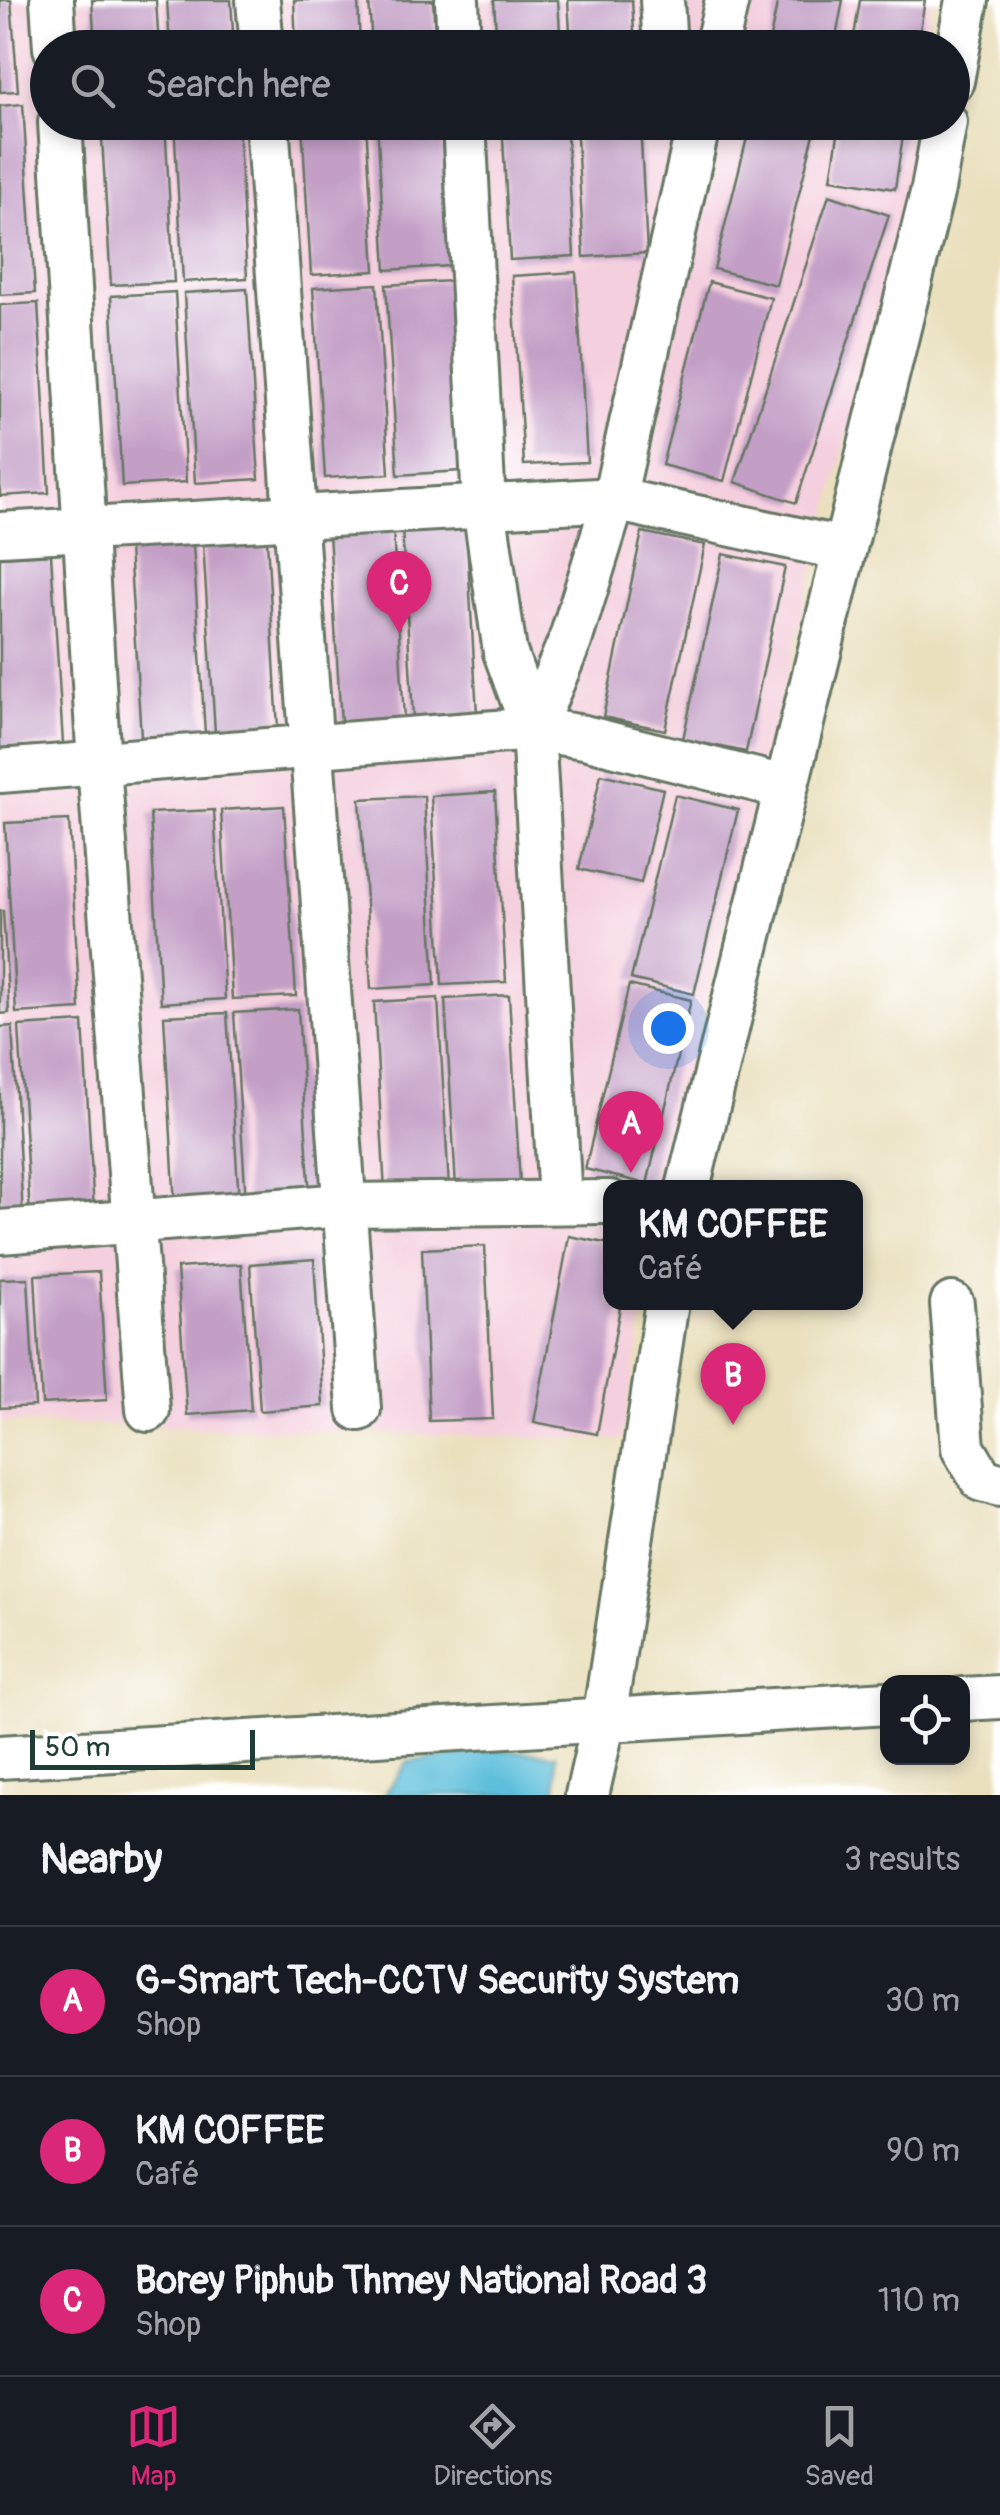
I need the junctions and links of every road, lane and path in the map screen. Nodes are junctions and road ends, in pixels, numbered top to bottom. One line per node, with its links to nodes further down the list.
1 (52, 0): 7 (street)
2 (258, 0): 8 (street)
3 (457, 0): 9 (street)
4 (662, 0): 10 (street)
5 (727, 0): 11 (street)
6 (967, 0): 12 (street)
7 (54, 30)
8 (260, 30)
9 (459, 30)
10 (664, 30)
11 (720, 30)
12 (961, 30)
13 (61, 140): 23 (street)
14 (268, 140): 22 (street)
15 (465, 140): 21 (street)
16 (671, 140): 19 (street)
17 (695, 140): 19 (street)
18 (942, 140): 25 (street)
19 (676, 224): 20 (street)
20 (614, 499): 21 (street); 25 (street); 26 (street)
21 (484, 506): 22 (street); 26 (street)
22 (295, 517): 23 (street); 27 (street)
23 (84, 529): 24 (street); 28 (street)
24 (0, 534)
25 (843, 549): 30 (street)
26 (533, 729): 27 (street); 30 (street); 32 (street)
27 (311, 747): 28 (street); 34 (street)
28 (99, 765): 29 (street); 35 (street)
29 (0, 770)
30 (784, 786): 31 (street)
31 (690, 1180)
32 (560, 1200): 33 (street); 34 (street)
33 (603, 1202)
34 (344, 1206): 35 (street); 39 (street)
35 (132, 1222): 36 (street); 40 (street)
36 (0, 1232)
37 (952, 1304): 41 (street)
38 (666, 1310): 45 (street)
39 (359, 1409)
40 (148, 1410)
41 (1000, 1484)
42 (1000, 1697): 43 (street)
43 (970, 1699)
44 (880, 1704): 45 (street)
45 (604, 1720): 46 (street); 47 (street)
46 (0, 1757)
47 (587, 1795)

